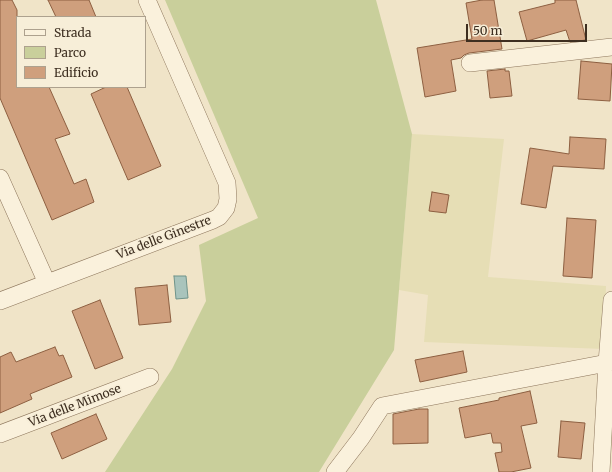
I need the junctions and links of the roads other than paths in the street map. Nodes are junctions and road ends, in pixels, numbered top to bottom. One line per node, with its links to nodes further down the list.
1 (147, 0): 5 (street, Via delle Ginestre)
2 (612, 47): 3 (street)
3 (470, 64)
4 (0, 178): 5 (street)
5 (47, 283): 7 (street, Via delle Ginestre)
6 (612, 300): 8 (street)
7 (0, 301)
8 (607, 363): 11 (street); 12 (street)
9 (150, 377): 10 (street, Via delle Mimose)
10 (0, 434)
11 (596, 471)
12 (335, 472)

